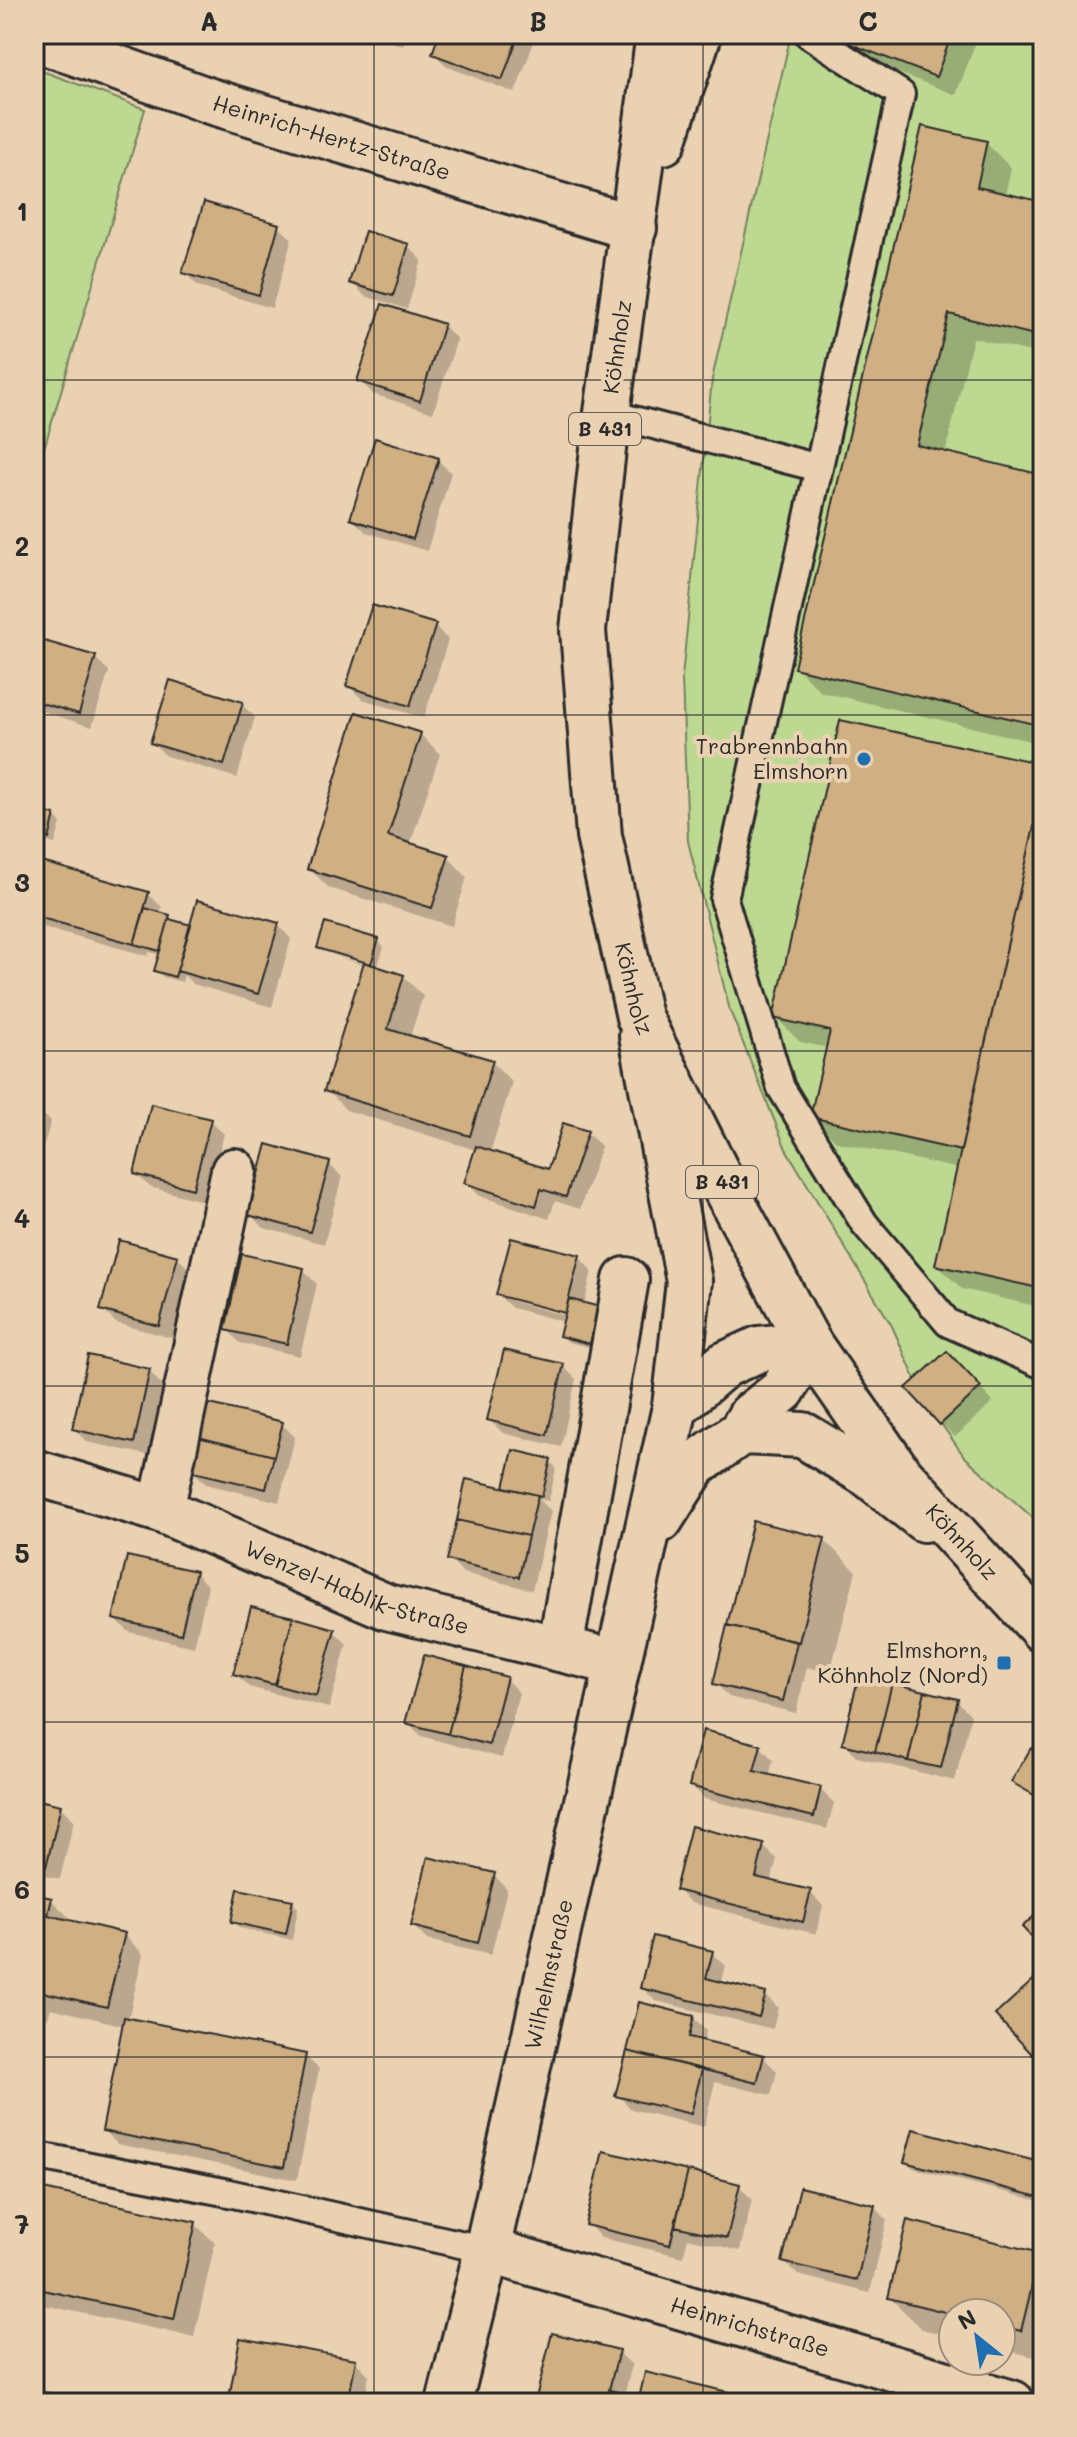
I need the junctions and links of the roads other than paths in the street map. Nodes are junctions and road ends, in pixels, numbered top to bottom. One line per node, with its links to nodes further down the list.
1 (659, 34): 5 (main road, B 431)
2 (699, 34): 5 (main road, B 431)
3 (808, 34): 7 (lane)
4 (34, 38): 5 (main road, Heinrich-Hertz-Straße)
5 (634, 228): 6 (main road, Köhnholz / B 431)
6 (607, 413): 7 (lane); 8 (main road, Köhnholz / B 431)
7 (819, 468): 12 (lane)
8 (639, 1017): 11 (main road, Köhnholz / B 431); 13 (main road, Wilhelmstraße)
9 (234, 1171): 16 (main road)
10 (626, 1280): 20 (main road)
11 (809, 1344): 13 (main road); 14 (main road, Wilhelmstraße); 18 (main road, Köhnholz / B 431)
12 (1043, 1365)
13 (675, 1407): 17 (main road, Wilhelmstraße)
14 (741, 1432): 17 (main road, Wilhelmstraße); 18 (main road)
15 (34, 1472): 16 (main road, Wenzel-Hablik-Straße)
16 (161, 1510): 20 (main road, Wenzel-Hablik-Straße)
17 (643, 1546): 21 (main road, Wilhelmstraße)
18 (982, 1566): 19 (main road, Köhnholz / B 431)
19 (1043, 1630)
20 (560, 1649): 21 (main road, Wenzel-Hablik-Straße)
21 (618, 1663): 23 (main road, Wilhelmstraße)
22 (34, 2155): 23 (lane)
23 (487, 2250): 24 (main road, Wilhelmstraße); 25 (main road, Heinrichstraße)
24 (449, 2403)
25 (1012, 2403)

